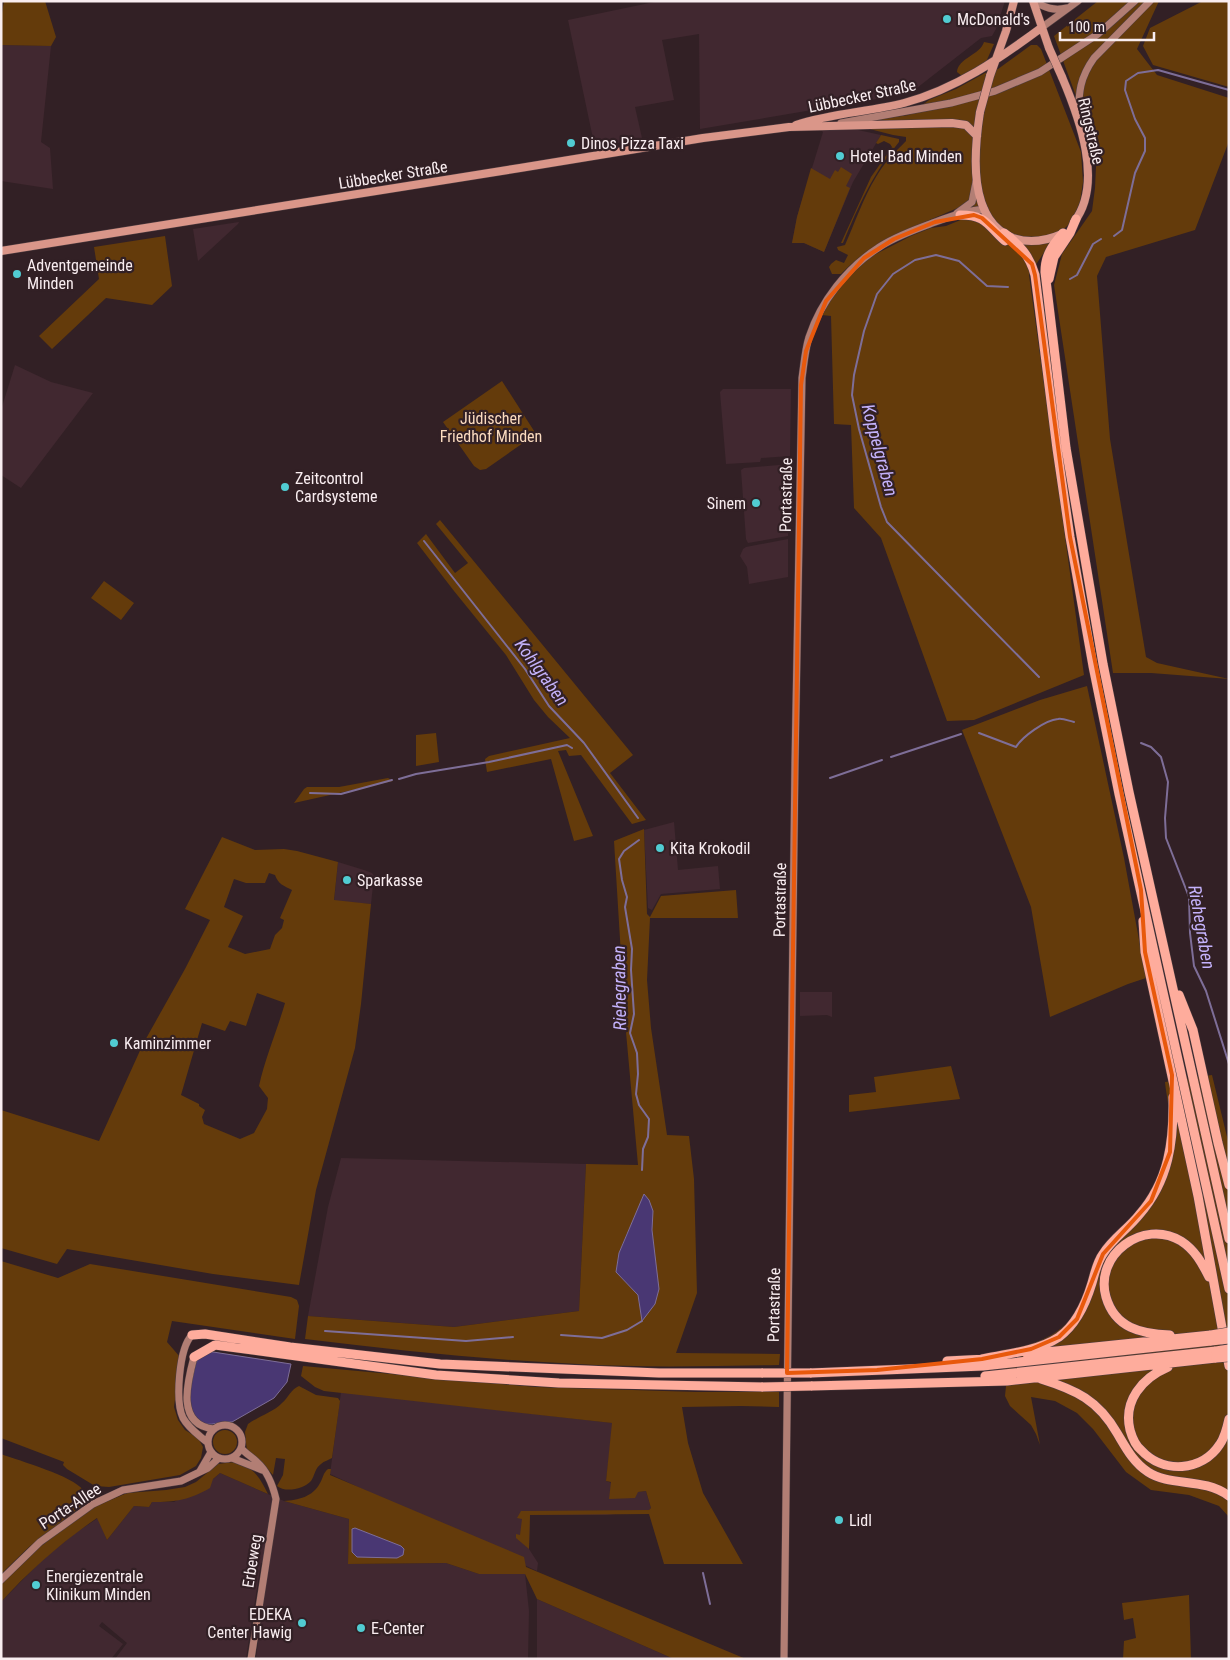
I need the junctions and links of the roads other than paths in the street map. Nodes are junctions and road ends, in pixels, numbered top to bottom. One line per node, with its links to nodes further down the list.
1 (1014, 1): 8 (main road)
2 (1034, 1): 6 (main road); 7 (main road, Ringstraße)
3 (1078, 1): 6 (main road)
4 (1134, 1): 10 (main road)
5 (1150, 1): 9 (main road)
6 (1070, 7): 7 (main road)
7 (1041, 28): 8 (main road, Lübbecker Straße); 9 (main road, Ringstraße, bridge)
8 (994, 62): 11 (main road, Lübbecker Straße); 12 (main road, bridge)
9 (1079, 124): 17 (main road, Ringstraße)
10 (826, 125): 11 (main road, Lübbecker Straße); 12 (main road, Lübbecker Straße)
11 (789, 127): 20 (main road, Lübbecker Straße)
12 (977, 140): 13 (main road)
13 (977, 179): 14 (main road); 16 (main road, Portastraße)
14 (985, 210): 15 (main road, Portastraße); 18 (main road)
15 (960, 215): 16 (main road, Portastraße); 21 (highway)
16 (950, 217): 59 (main road, Portastraße)
17 (1076, 219): 19 (main road, Ringstraße); 22 (highway)
18 (1004, 233): 19 (main road, Ringstraße); 21 (highway)
19 (1063, 233): 22 (highway)
20 (1, 251)
21 (1032, 264): 23 (highway)
22 (1048, 286): 24 (highway)
23 (1141, 890): 25 (highway); 31 (highway)
24 (1168, 964): 26 (highway); 29 (highway)
25 (1172, 1074): 30 (highway); 42 (highway)
26 (1214, 1124): 27 (highway); 28 (highway)
27 (1229, 1158)
28 (1229, 1185)
29 (1229, 1239)
30 (1214, 1287): 34 (highway); 44 (highway)
31 (1229, 1290)
32 (1229, 1332): 34 (highway, bridge)
33 (192, 1335): 37 (highway); 49 (main road)
34 (1211, 1338): 35 (highway, bridge); 42 (highway)
35 (1229, 1339)
36 (1229, 1349): 39 (highway, bridge)
37 (289, 1352): 38 (highway); 40 (highway)
38 (306, 1354): 42 (highway, bridge); 45 (highway, bridge)
39 (1216, 1355): 41 (highway, bridge); 43 (highway); 45 (highway)
40 (194, 1357): 48 (main road)
41 (1229, 1357)
42 (1005, 1358)
43 (1180, 1363): 46 (highway); 47 (highway)
44 (1229, 1366)
45 (1006, 1378): 46 (highway)
46 (1038, 1378): 56 (highway)
47 (1229, 1419)
48 (214, 1429): 49 (main road); 50 (main road)
49 (208, 1443): 51 (main road)
50 (241, 1448): 53 (main road); 54 (main road, Erbeweg)
51 (211, 1452): 52 (main road); 55 (main road)
52 (219, 1458): 53 (main road); 55 (main road, Porta-Allee)
53 (232, 1458): 54 (main road)
54 (262, 1470): 58 (main road, Erbeweg)
55 (197, 1474): 57 (main road, Porta-Allee)
56 (1229, 1496)
57 (1, 1580)
58 (251, 1659)
59 (784, 1659)

